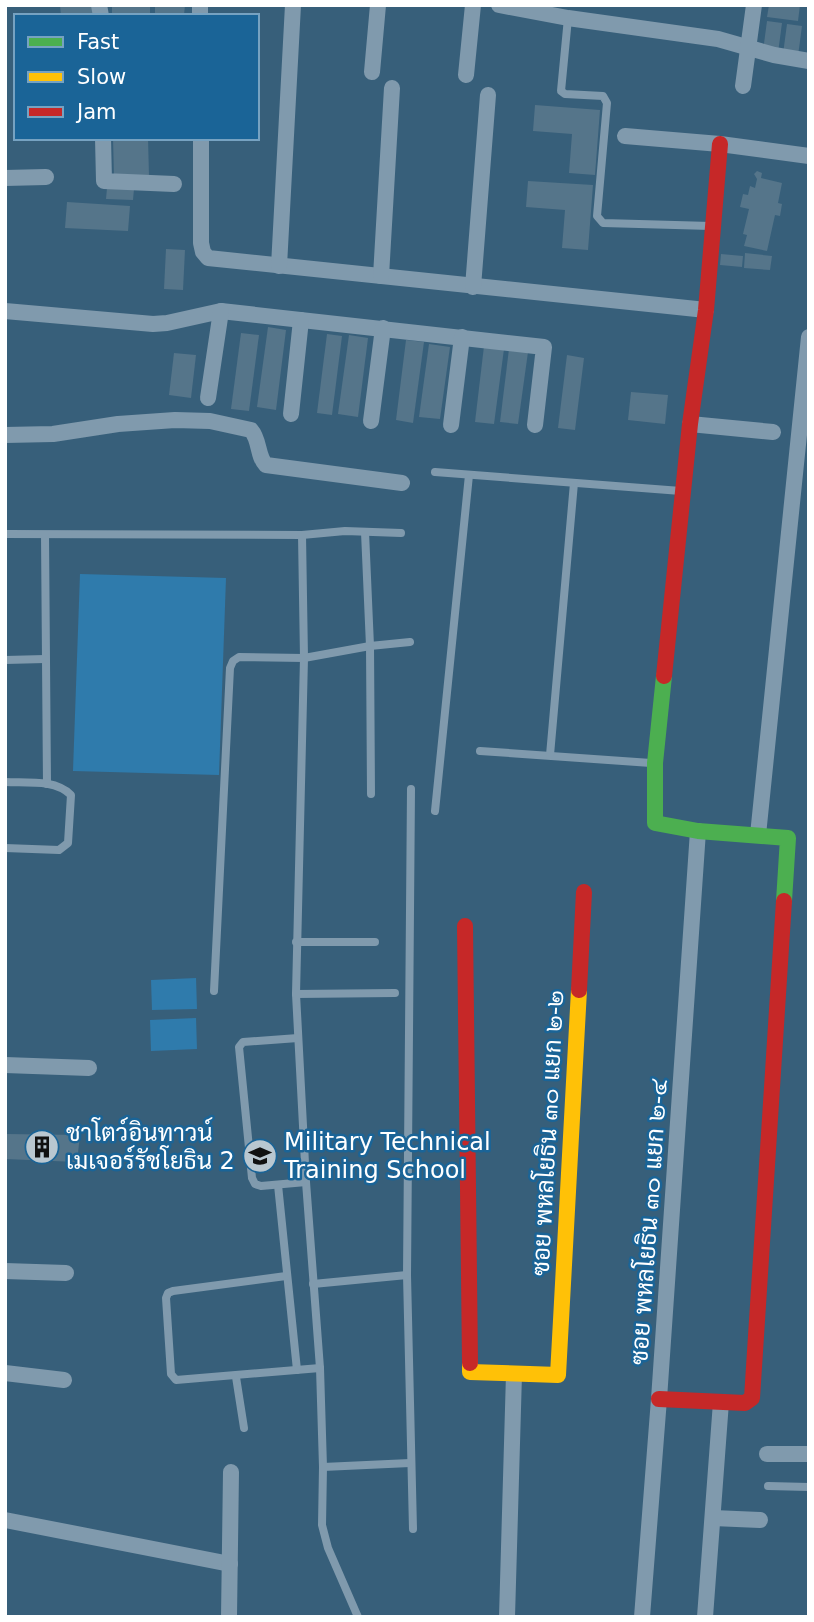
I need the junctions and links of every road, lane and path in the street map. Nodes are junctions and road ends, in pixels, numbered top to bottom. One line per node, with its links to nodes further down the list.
1 (293, 5): 23 (street)
2 (377, 5): 9 (street)
3 (474, 5): 10 (street)
4 (499, 5): 6 (street)
5 (754, 5): 7 (street)
6 (568, 18): 7 (street); 22 (lane)
7 (748, 49): 8 (street); 11 (street)
8 (809, 61)
9 (372, 72)
10 (466, 75)
11 (743, 86)
12 (392, 88): 24 (street)
13 (488, 95): 25 (street)
14 (625, 136): 17 (street)
15 (103, 140): 21 (street)
16 (201, 140): 23 (street)
17 (720, 145): 18 (street); 22 (street)
18 (809, 156)
19 (46, 177): 20 (street)
20 (5, 178)
21 (174, 184)
22 (711, 226): 26 (street)
23 (279, 266): 24 (street)
24 (382, 276): 25 (street)
25 (473, 287): 26 (street)
26 (706, 310): 36 (street)
27 (5, 311): 28 (street)
28 (221, 311): 29 (street); 33 (street)
29 (301, 320): 30 (street); 34 (street)
30 (383, 328): 31 (street); 35 (street)
31 (463, 337): 37 (street); 38 (street)
32 (809, 337): 65 (street)
33 (208, 398)
34 (291, 414)
35 (371, 421)
36 (690, 424): 39 (street); 45 (street)
37 (451, 425)
38 (535, 425)
39 (773, 432)
40 (5, 435): 43 (street)
41 (435, 472): 42 (lane)
42 (469, 475): 44 (lane); 63 (lane)
43 (402, 483)
44 (574, 483): 45 (lane); 57 (lane)
45 (684, 492): 58 (street)
46 (365, 532): 47 (lane); 50 (lane); 52 (lane)
47 (401, 533)
48 (5, 534): 49 (lane)
49 (45, 535): 50 (lane); 54 (lane)
50 (302, 535): 53 (lane)
51 (410, 642): 52 (lane)
52 (370, 646): 53 (lane); 62 (lane)
53 (304, 658): 69 (lane); 71 (lane)
54 (45, 659): 55 (lane); 60 (lane)
55 (5, 660)
56 (480, 751): 57 (lane)
57 (550, 755): 58 (lane)
58 (656, 763): 64 (street)
59 (5, 782): 60 (lane)
60 (47, 784): 66 (lane)
61 (411, 789): 81 (lane)
62 (371, 794)
63 (435, 811)
64 (698, 831): 65 (street); 90 (street, ซอย พหลโยธิน ๓๐ แยก ๒-๔)
65 (758, 835): 91 (street)
66 (5, 848)
67 (584, 892): 87 (street, ซอย พหลโยธิน ๓๐ แยก ๒-๒)
68 (465, 926): 87 (street)
69 (296, 942): 70 (lane); 73 (lane)
70 (375, 942)
71 (214, 991)
72 (395, 993): 73 (lane)
73 (296, 995): 74 (lane)
74 (298, 1038): 77 (lane); 78 (lane)
75 (5, 1065): 76 (street)
76 (89, 1068)
77 (306, 1182): 78 (lane); 83 (lane)
78 (278, 1185): 82 (lane)
79 (5, 1271): 80 (street)
80 (66, 1273)
81 (407, 1275): 83 (lane); 95 (lane)
82 (286, 1276): 85 (lane); 88 (lane)
83 (313, 1284): 84 (lane)
84 (320, 1368): 85 (lane); 96 (lane)
85 (297, 1370): 88 (lane)
86 (5, 1373): 89 (street)
87 (514, 1374): 107 (street)
88 (236, 1377): 92 (lane)
89 (64, 1380)
90 (659, 1399): 91 (street); 108 (street, ซอย พหลโยธิน ๓๐ แยก ๒-๔)
91 (721, 1402): 100 (street)
92 (244, 1428)
93 (768, 1454): 94 (street)
94 (809, 1454)
95 (410, 1463): 96 (lane); 103 (lane)
96 (323, 1467): 106 (lane)
97 (231, 1472): 104 (street)
98 (768, 1486): 99 (lane)
99 (809, 1487)
100 (713, 1518): 102 (street); 109 (street)
101 (5, 1520): 104 (street)
102 (760, 1520)
103 (413, 1528)
104 (230, 1564): 105 (street)
105 (229, 1617)
106 (358, 1617)
107 (507, 1617)
108 (642, 1617)
109 (705, 1617)

